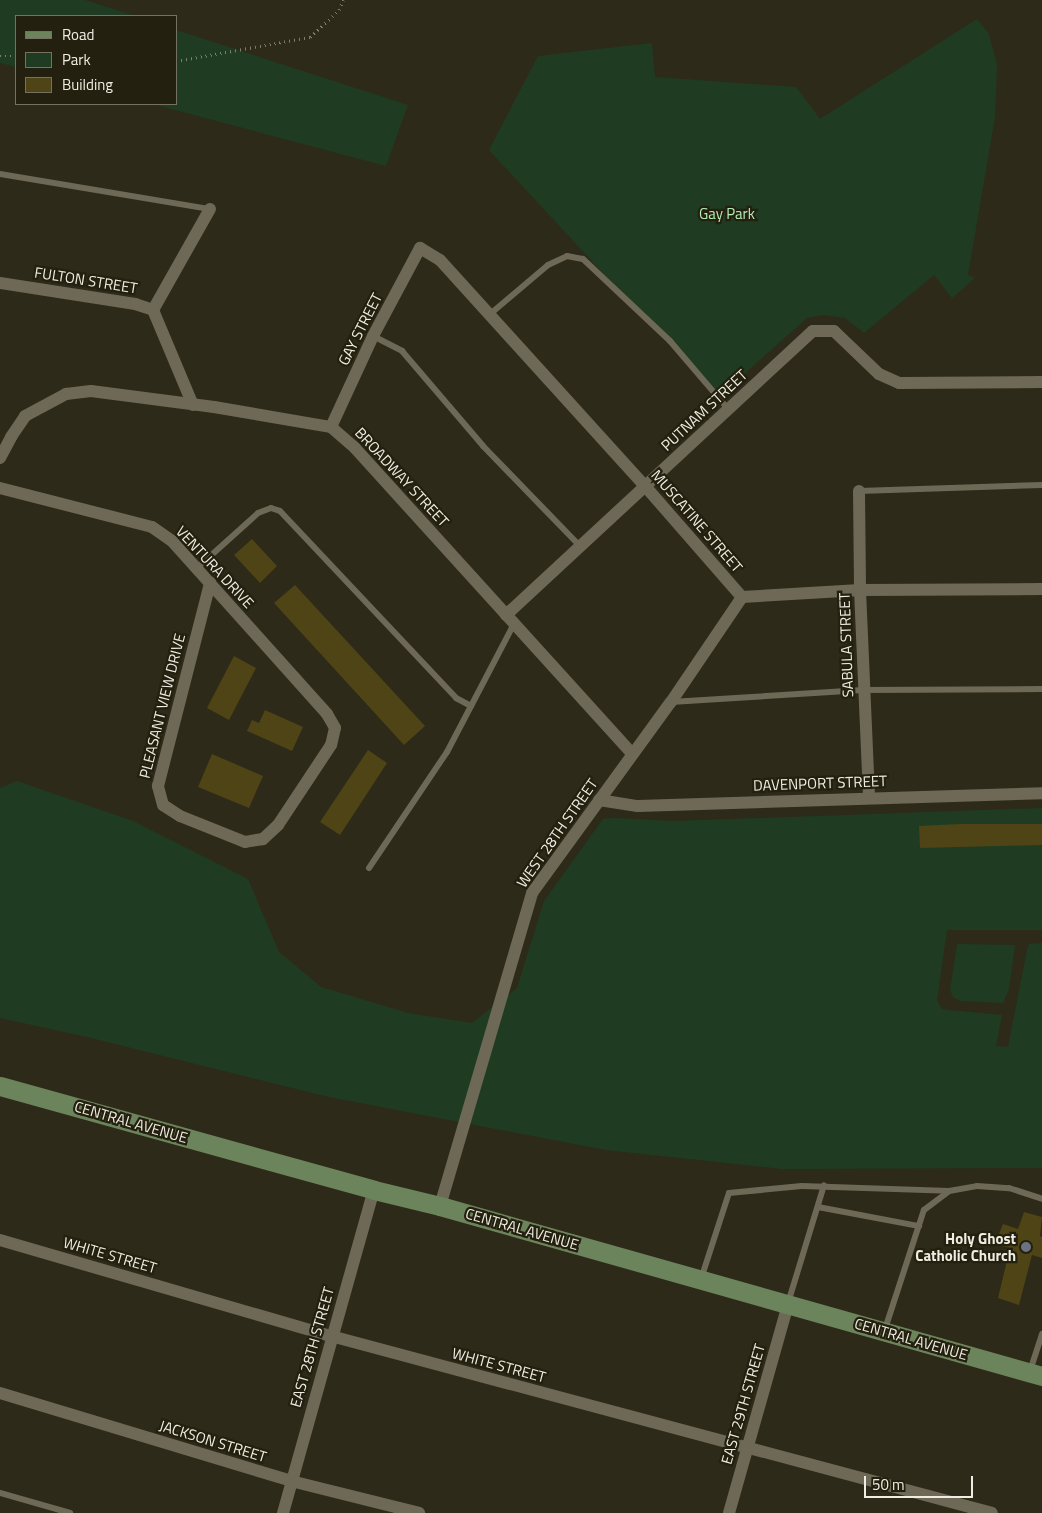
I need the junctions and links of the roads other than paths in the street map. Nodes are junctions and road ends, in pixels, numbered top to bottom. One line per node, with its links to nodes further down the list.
1 (0, 174): 2 (lane)
2 (210, 209): 5 (street)
3 (420, 248): 6 (street, MUSCATINE STREET); 7 (street, GAY STREET)
4 (0, 283): 5 (street, FULTON STREET)
5 (153, 310): 9 (street, FULTON STREET)
6 (489, 315): 10 (lane); 13 (street, MUSCATINE STREET)
7 (373, 336): 11 (street, GAY STREET); 17 (lane)
8 (1042, 382): 10 (street, PUTNAM STREET)
9 (193, 405): 11 (street, BROADWAY STREET); 12 (street, BROADWAY STREET)
10 (728, 410): 13 (street, PUTNAM STREET)
11 (331, 426): 23 (street, BROADWAY STREET)
12 (0, 458)
13 (645, 486): 17 (street, PUTNAM STREET); 22 (street, MUSCATINE STREET)
14 (1042, 486): 16 (lane)
15 (0, 488): 18 (street, VENTURA DRIVE)
16 (859, 491): 21 (street, SABULA STREET)
17 (580, 547): 23 (street, PUTNAM STREET)
18 (197, 568): 19 (street, VENTURA DRIVE); 27 (lane)
19 (210, 583): 28 (street, VENTURA DRIVE); 28 (street, PLEASANT VIEW DRIVE)
20 (1042, 589): 21 (street)
21 (860, 590): 22 (street); 25 (street, SABULA STREET)
22 (742, 597): 26 (street, WEST 28TH STREET)
23 (510, 620): 27 (lane); 29 (street, BROADWAY STREET)
24 (1042, 688): 25 (lane)
25 (863, 690): 26 (lane); 31 (street, SABULA STREET)
26 (671, 702): 29 (street, WEST 28TH STREET)
27 (470, 706): 33 (lane)
28 (335, 728)
29 (632, 754): 32 (street, WEST 28TH STREET)
30 (1042, 793): 31 (street, DAVENPORT STREET)
31 (869, 798): 32 (street, DAVENPORT STREET)
32 (599, 800): 39 (street, WEST 28TH STREET)
33 (369, 868)
34 (0, 1086): 36 (main road, CENTRAL AVENUE)
35 (824, 1185): 37 (lane); 40 (lane); 43 (lane)
36 (374, 1190): 39 (main road, CENTRAL AVENUE); 47 (street, EAST 28TH STREET)
37 (949, 1191): 38 (lane); 41 (lane)
38 (1042, 1199)
39 (440, 1206): 43 (main road, CENTRAL AVENUE)
40 (818, 1207): 41 (lane); 44 (lane)
41 (919, 1226): 45 (lane)
42 (0, 1240): 47 (street, WHITE STREET)
43 (701, 1280): 44 (main road, CENTRAL AVENUE)
44 (788, 1304): 45 (main road, CENTRAL AVENUE); 50 (street, EAST 29TH STREET)
45 (884, 1331): 48 (main road, CENTRAL AVENUE)
46 (1042, 1334): 48 (lane)
47 (331, 1336): 50 (street, WHITE STREET); 51 (street, EAST 28TH STREET)
48 (1036, 1374)
49 (0, 1393): 51 (street, JACKSON STREET)
50 (748, 1448): 56 (street, EAST 29TH STREET); 57 (street, WHITE STREET)
51 (291, 1481): 54 (street, EAST 28TH STREET); 55 (street, JACKSON STREET)
52 (0, 1493): 53 (lane)
53 (70, 1513)
54 (282, 1513)
55 (419, 1513)
56 (729, 1513)
57 (992, 1513)

